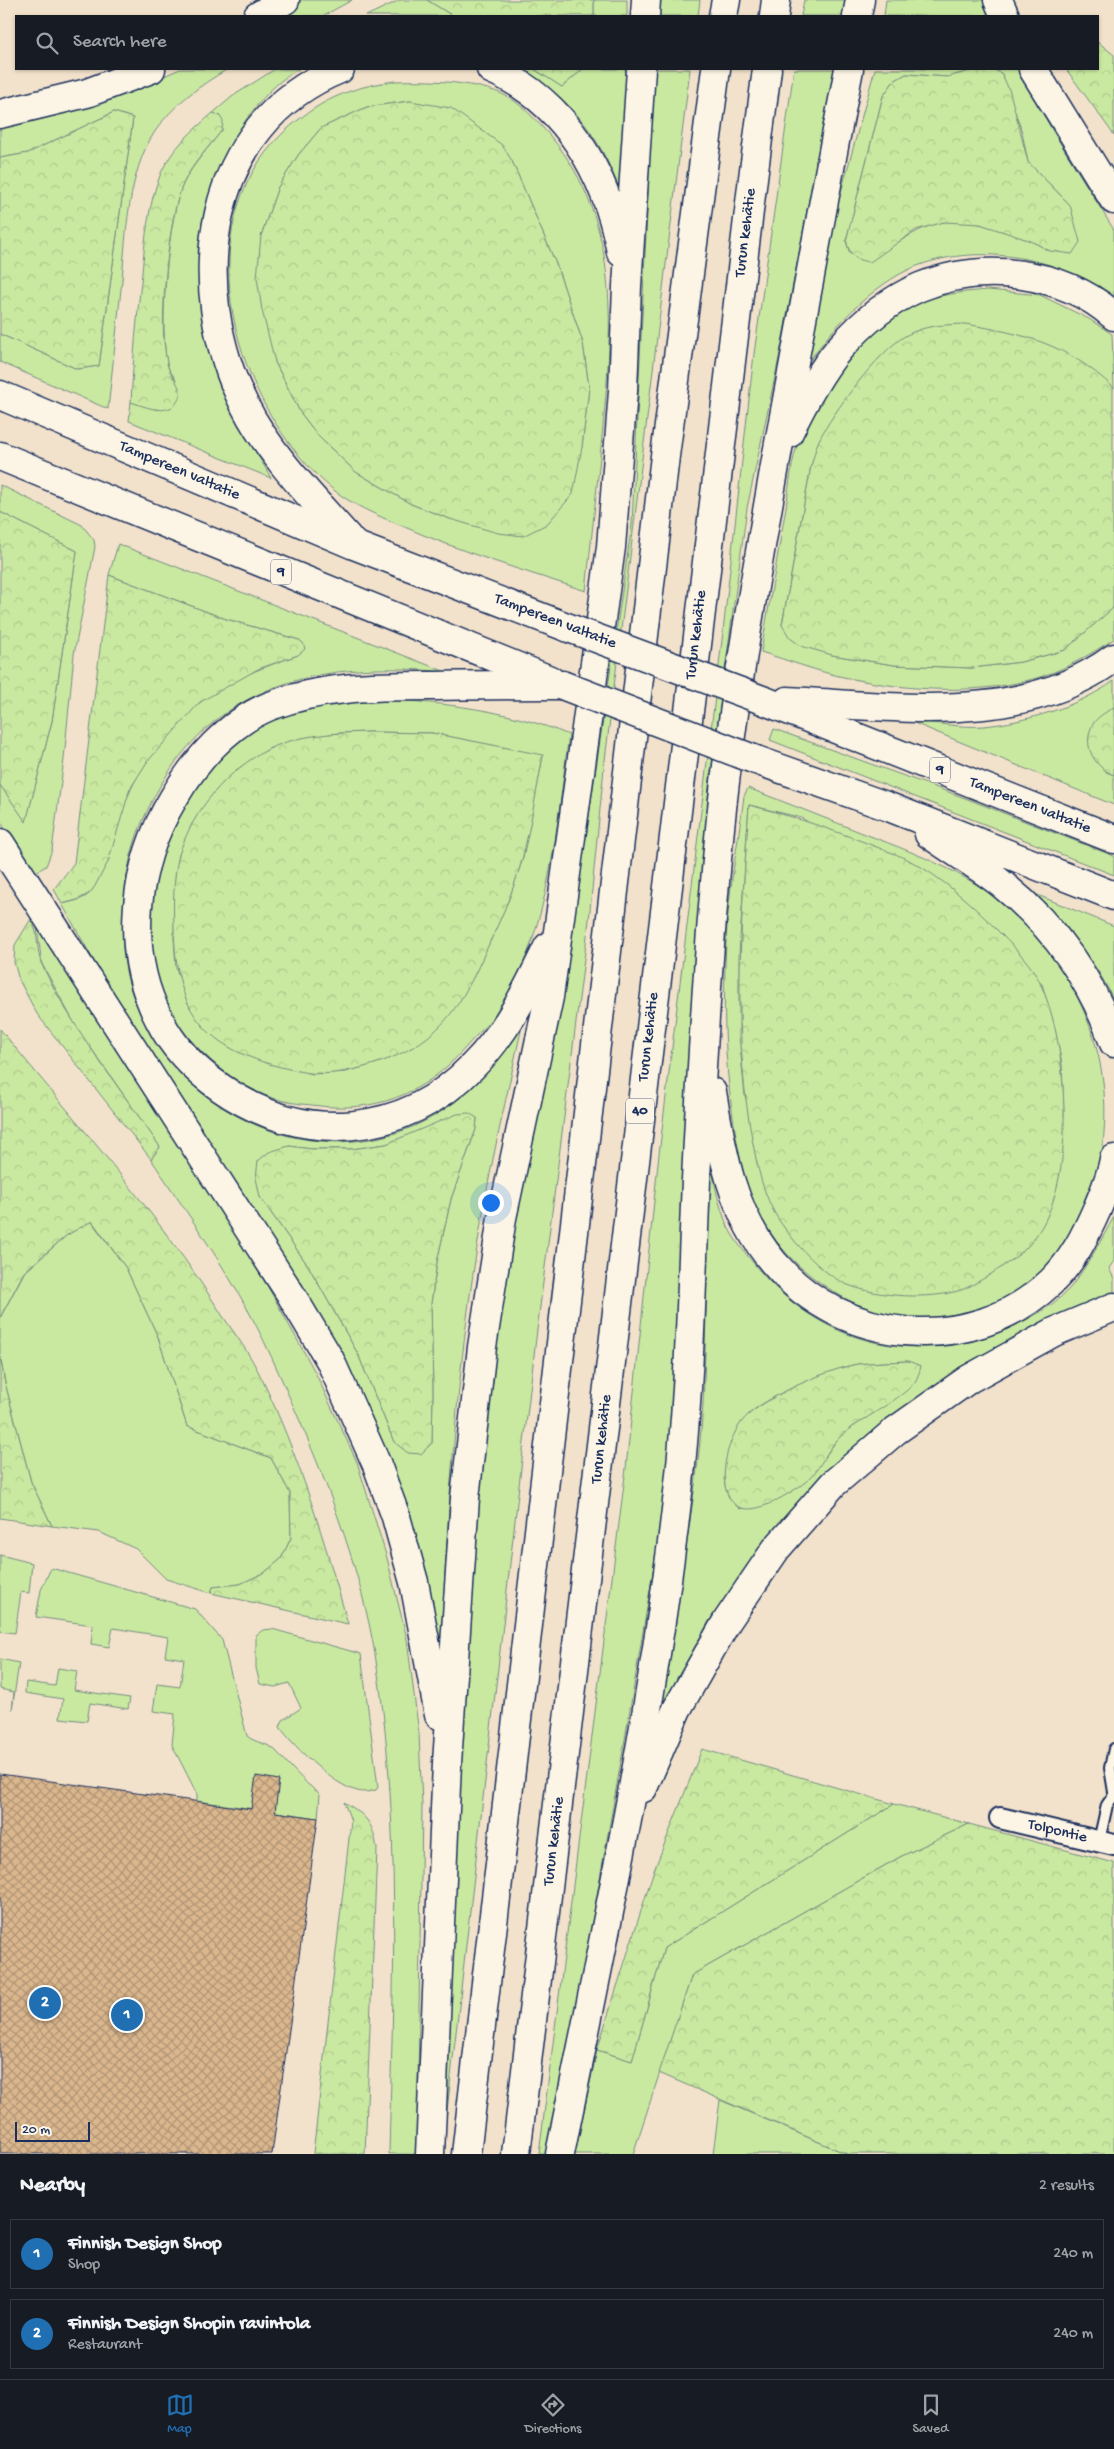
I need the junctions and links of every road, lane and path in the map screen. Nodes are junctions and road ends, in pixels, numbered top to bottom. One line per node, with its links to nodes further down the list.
1 (286, 0): 7 (highway)
2 (646, 0): 8 (highway)
3 (726, 0): 9 (highway)
4 (776, 0): 10 (highway)
5 (860, 0): 11 (highway)
6 (998, 0): 12 (highway)
7 (260, 15)
8 (645, 15)
9 (724, 15)
10 (774, 15)
11 (857, 15)
12 (1005, 15)
13 (148, 70): 21 (highway)
14 (338, 70): 28 (highway)
15 (493, 70): 23 (highway)
16 (641, 70): 23 (highway)
17 (716, 70): 48 (highway)
18 (767, 70): 49 (highway, Turun kehätie / 40)
19 (849, 70): 27 (highway)
20 (1034, 70): 22 (highway)
21 (0, 114)
22 (1114, 200)
23 (627, 286): 36 (highway)
24 (1114, 316): 27 (highway)
25 (0, 395): 28 (highway, Tampereen valtatie / 9)
26 (0, 456): 30 (highway, 9)
27 (777, 456): 38 (highway)
28 (354, 545): 31 (highway, Tampereen valtatie / 9, bridge)
29 (1114, 658): 31 (highway)
30 (562, 685): 32 (highway, 9, bridge); 36 (highway)
31 (765, 700): 33 (highway, Tampereen valtatie / 9)
32 (888, 807): 35 (highway, 9); 37 (highway)
33 (1114, 839)
34 (0, 843): 42 (highway)
35 (1114, 896)
36 (558, 925): 42 (highway)
37 (1114, 1043)
38 (704, 1045): 39 (highway); 45 (highway)
39 (1114, 1159)
40 (1114, 1307): 45 (highway)
41 (1114, 1750): 43 (lane)
42 (447, 1762): 47 (highway)
43 (1114, 1794): 46 (lane)
44 (1000, 1818): 46 (street, Tolpontie)
45 (624, 1833): 50 (highway)
46 (1107, 1843)
47 (430, 2154)
48 (466, 2154)
49 (516, 2154)
50 (560, 2154)

